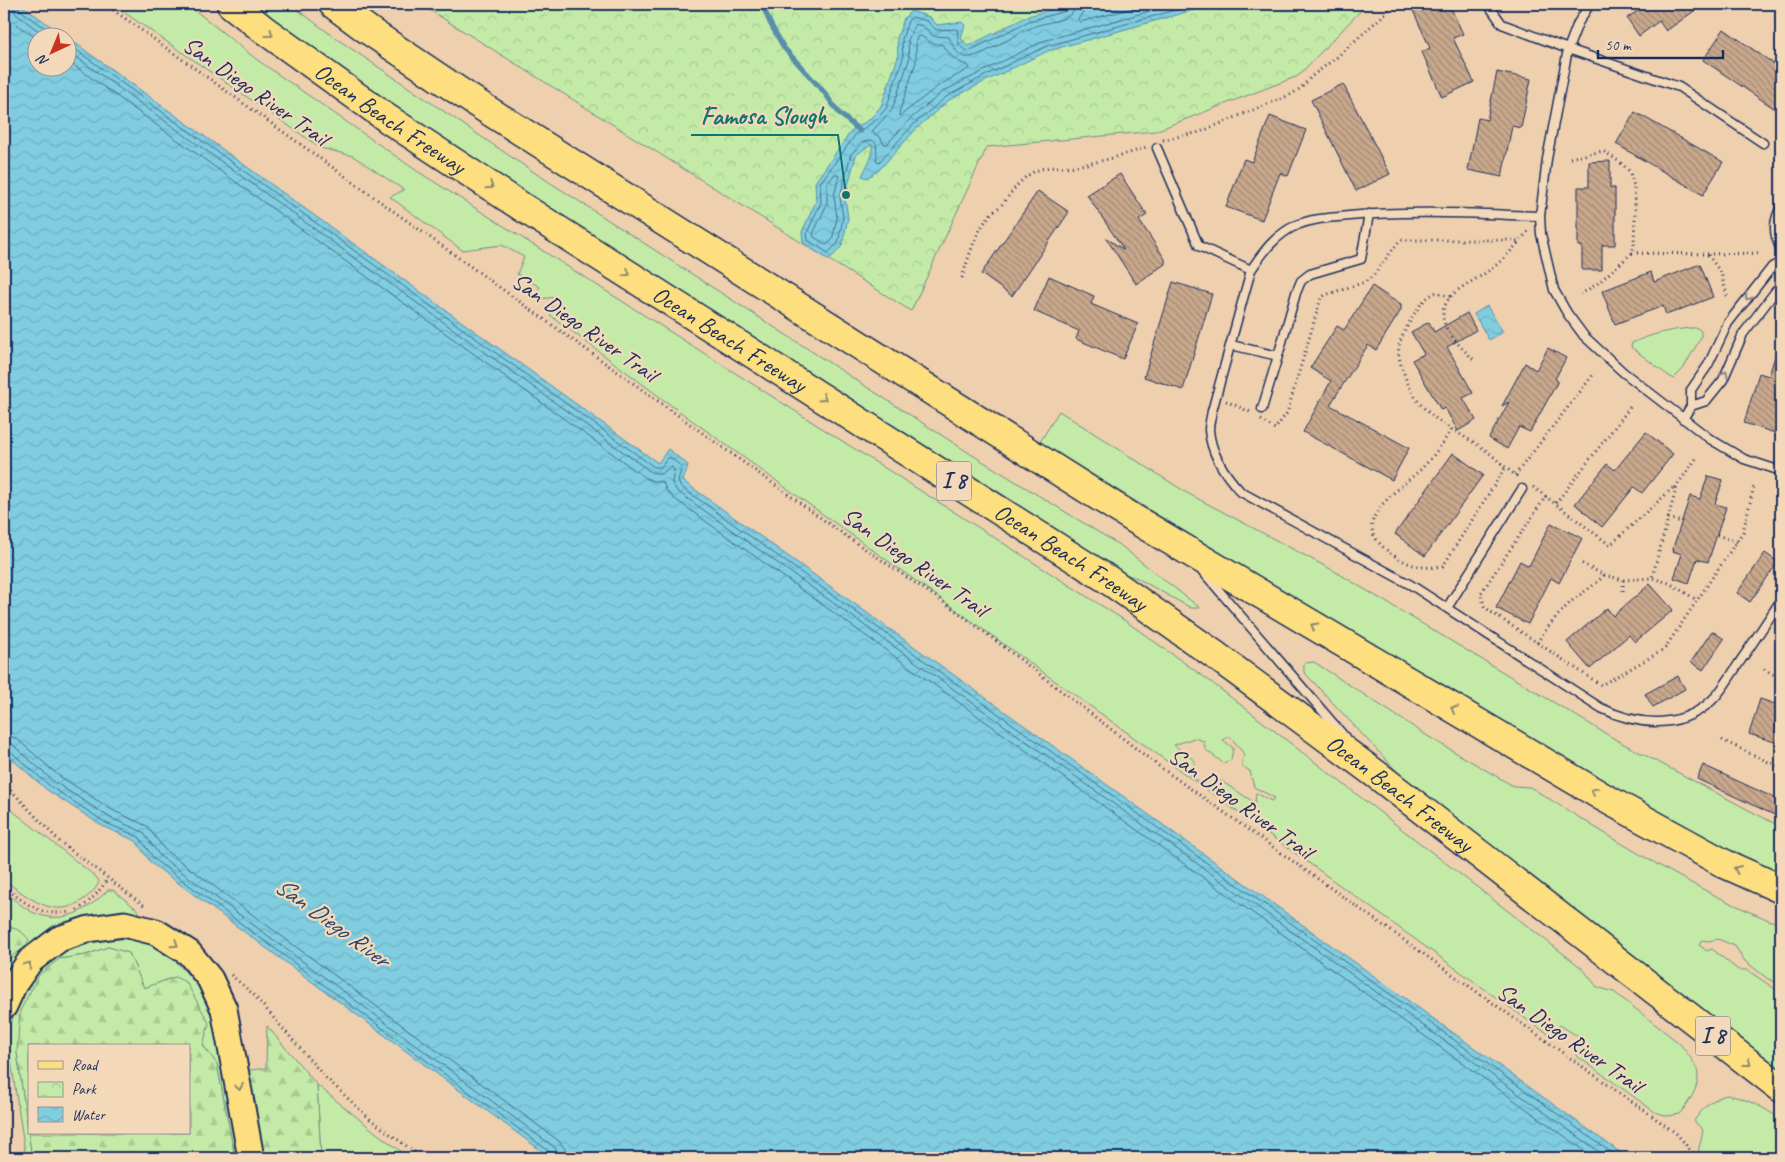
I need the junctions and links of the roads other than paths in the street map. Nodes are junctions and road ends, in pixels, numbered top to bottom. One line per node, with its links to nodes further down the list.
1 (231, 4): 27 (highway, Ocean Beach Freeway / I 8, one-way to 27)
2 (333, 4): 22 (highway)
3 (1488, 4): 5 (lane)
4 (1590, 4): 5 (lane)
5 (1568, 49): 6 (lane); 10 (lane)
6 (1762, 143)
7 (1156, 145): 13 (lane)
8 (1781, 207): 11 (lane)
9 (1369, 214): 10 (lane); 13 (lane); 16 (lane)
10 (1540, 216): 19 (lane)
11 (1781, 249)
12 (1781, 262): 17 (lane, one-way to 17)
13 (1251, 270): 15 (lane)
14 (1781, 284): 17 (lane, one-way to 14)
15 (1231, 345): 16 (lane); 24 (lane)
16 (1278, 356): 18 (lane)
17 (1692, 406): 19 (lane)
18 (1262, 409)
19 (1683, 419): 20 (lane)
20 (1781, 471)
21 (1524, 486): 24 (lane)
22 (1184, 549): 25 (lane); 28 (highway, one-way to 22)
23 (1781, 600): 24 (lane)
24 (1447, 608)
25 (1349, 741)
26 (1355, 748): 27 (lane)
27 (1381, 778): 30 (highway, Ocean Beach Freeway / I 8, one-way to 30)
28 (1781, 889)
29 (4, 1006): 31 (main road, one-way to 31)
30 (1781, 1088)
31 (251, 1158)

